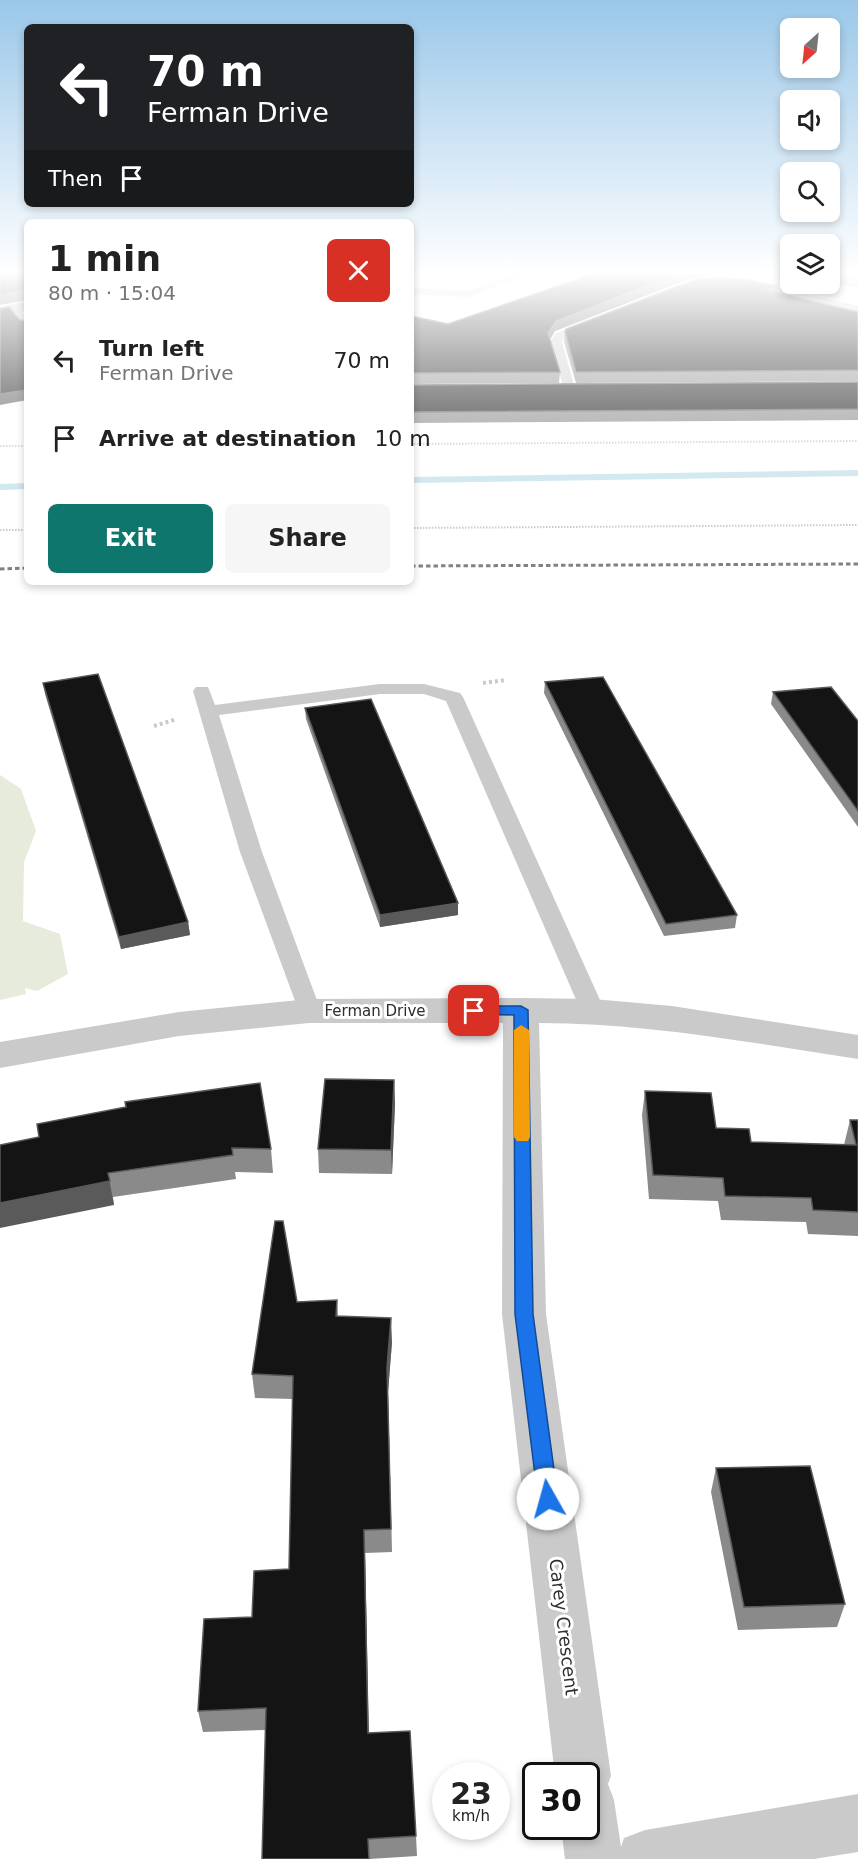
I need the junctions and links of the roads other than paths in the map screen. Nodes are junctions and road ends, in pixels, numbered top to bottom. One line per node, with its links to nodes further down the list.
1 (559, 360): 2 (lane)
2 (604, 389)
3 (202, 691): 4 (lane)
4 (208, 711): 6 (lane); 7 (lane)
5 (521, 1010): 6 (street, Ferman Drive); 7 (street, Ferman Drive); 10 (street, Carey Crescent)
6 (309, 1011): 9 (street, Ferman Drive)
7 (593, 1011): 8 (street, Ferman Drive)
8 (858, 1047)
9 (0, 1055)
10 (581, 1762)
11 (858, 1823): 14 (street)
12 (591, 1840): 13 (street)
13 (594, 1859)
14 (645, 1859)

